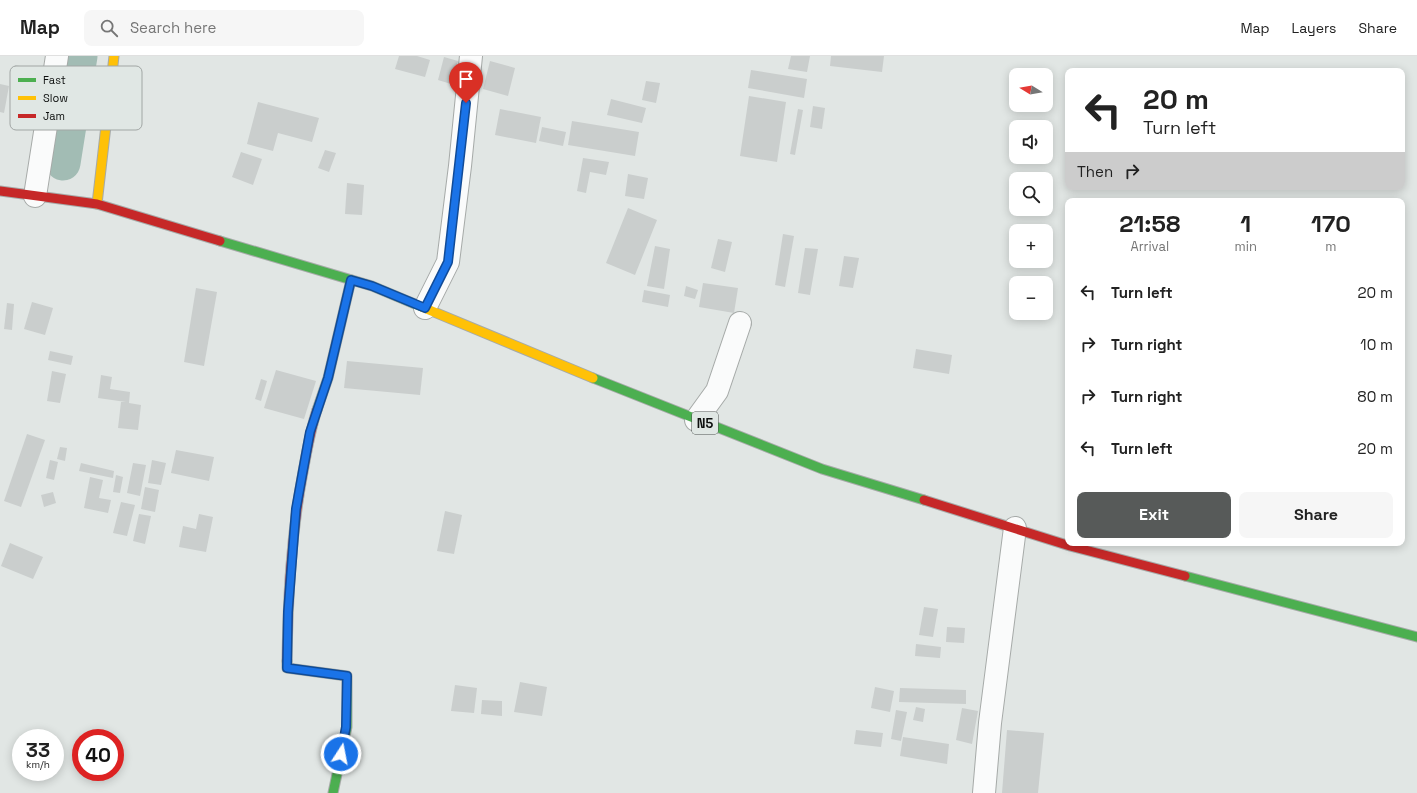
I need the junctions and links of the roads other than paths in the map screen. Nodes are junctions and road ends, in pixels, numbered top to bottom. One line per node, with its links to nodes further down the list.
1 (57, 56): 4 (street)
2 (114, 56): 5 (main road)
3 (471, 56): 12 (street)
4 (55, 66)
5 (113, 66)
6 (45, 130): 9 (street)
7 (106, 130): 10 (main road)
8 (0, 191): 9 (main road, N5)
9 (35, 196): 10 (main road, N5)
10 (97, 204): 11 (main road, N5)
11 (351, 280): 12 (main road, N5); 19 (main road)
12 (425, 308): 14 (main road, N5)
13 (740, 323): 14 (street)
14 (696, 420): 15 (main road, N5)
15 (1014, 528): 16 (main road, N5); 20 (street)
16 (1065, 544)
17 (1070, 546): 18 (main road, N5)
18 (1417, 637)
19 (333, 793)
20 (984, 793)

